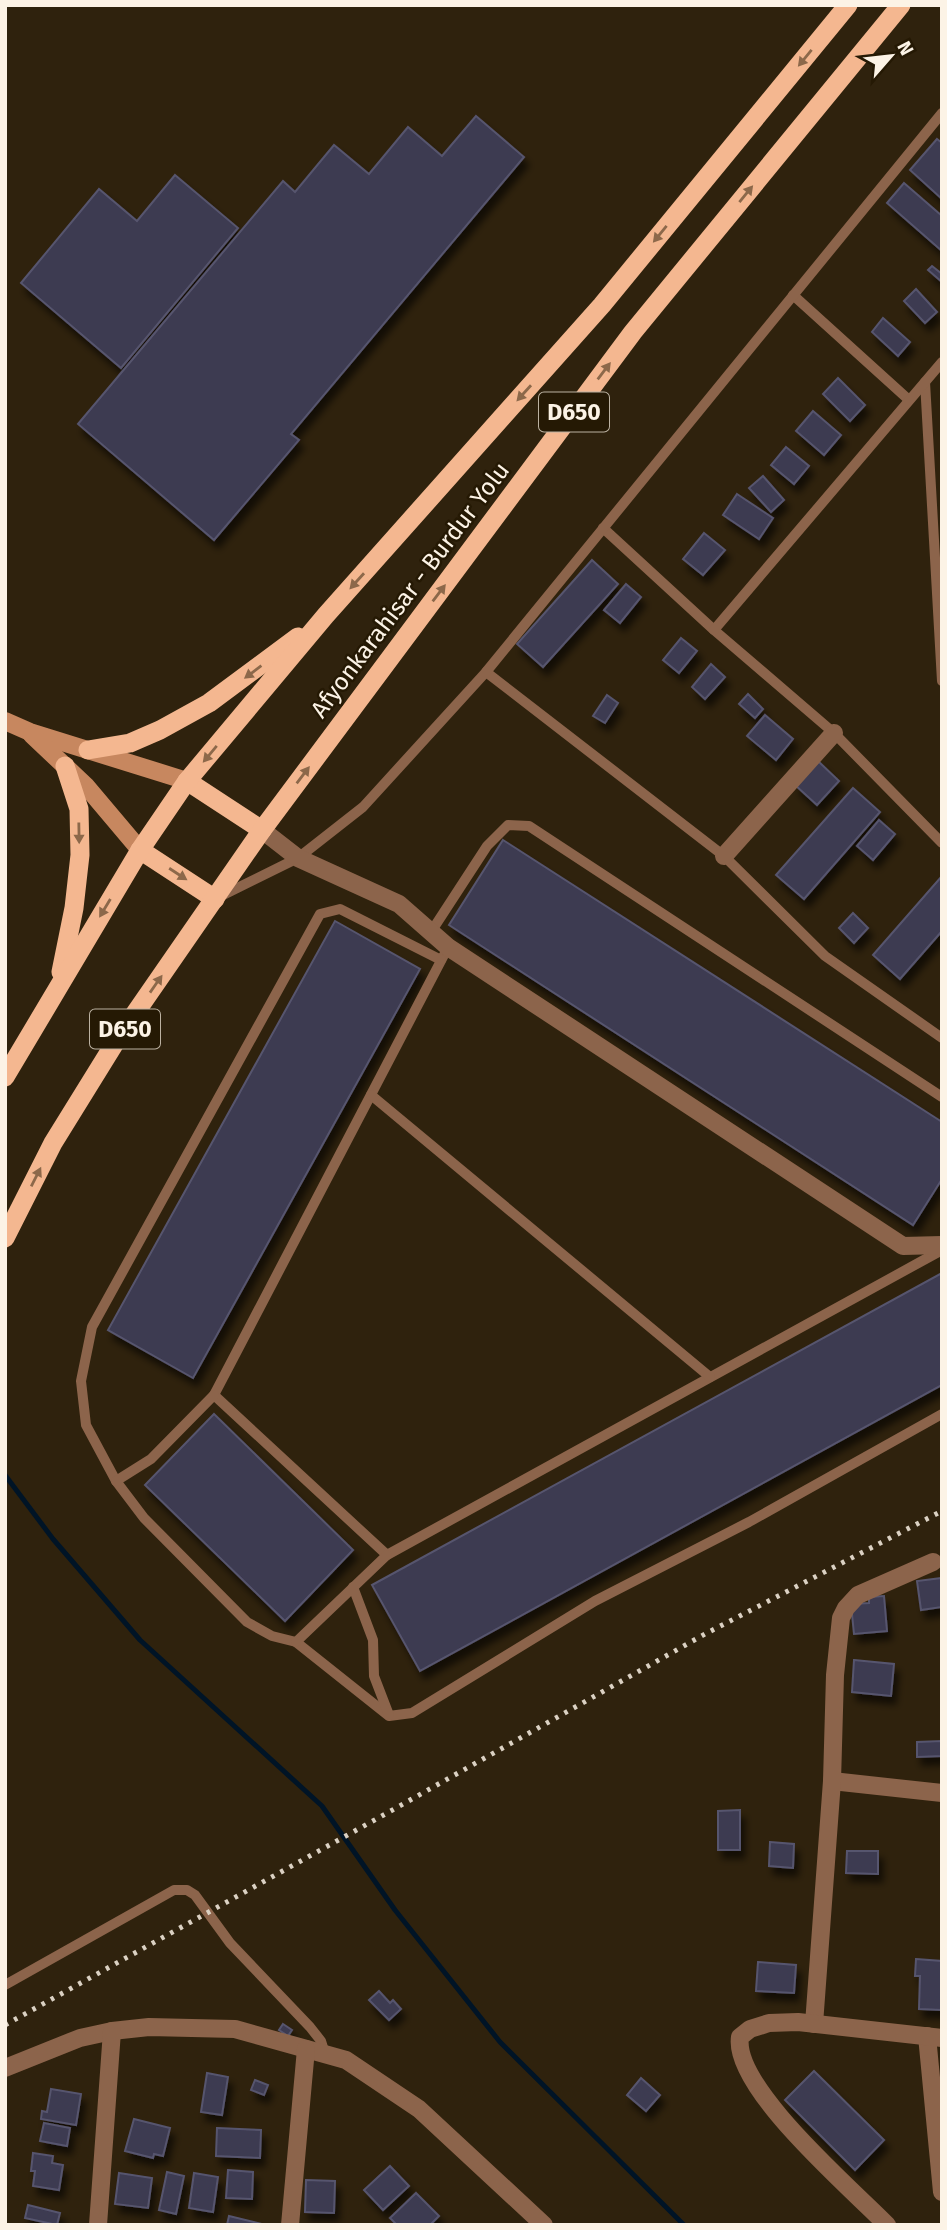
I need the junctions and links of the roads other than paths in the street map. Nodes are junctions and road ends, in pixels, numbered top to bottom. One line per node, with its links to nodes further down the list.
1 (848, 5): 10 (highway, Afyonkarahisar - Burdur Yolu / D650, one-way to 10)
2 (901, 5): 20 (highway, Afyonkarahisar - Burdur Yolu / D650, one-way to 2)
3 (942, 113): 4 (lane)
4 (793, 295): 7 (lane); 8 (lane)
5 (942, 362): 6 (lane)
6 (925, 382): 7 (lane); 9 (lane)
7 (909, 400): 11 (lane)
8 (603, 528): 11 (lane); 12 (lane)
9 (939, 571): 13 (lane)
10 (326, 615): 17 (highway, one-way to 17); 19 (highway, Afyonkarahisar - Burdur Yolu / D650, one-way to 19)
11 (714, 630): 16 (lane)
12 (486, 672): 23 (lane); 24 (lane)
13 (942, 681)
14 (5, 722): 15 (main road)
15 (30, 732): 17 (main road); 18 (main road)
16 (834, 733): 21 (lane); 23 (street)
17 (88, 750): 19 (main road)
18 (65, 766): 22 (main road); 28 (highway, one-way to 28)
19 (187, 781): 20 (highway); 22 (highway, Afyonkarahisar - Burdur Yolu / D650)
20 (262, 830): 24 (street); 25 (highway, Afyonkarahisar - Burdur Yolu / D650)
21 (942, 843)
22 (140, 850): 25 (highway, one-way to 25); 28 (highway, Afyonkarahisar - Burdur Yolu / D650, one-way to 28)
23 (724, 856): 29 (lane)
24 (298, 858): 25 (lane); 26 (street)
25 (215, 899): 33 (highway, Afyonkarahisar - Burdur Yolu / D650, one-way to 25)
26 (430, 932): 27 (street); 32 (lane)
27 (445, 953): 31 (lane); 34 (street); 38 (lane)
28 (58, 985): 30 (highway, Afyonkarahisar - Burdur Yolu / D650)
29 (942, 1038)
30 (5, 1077)
31 (370, 1095): 35 (lane); 36 (lane)
32 (942, 1097)
33 (5, 1238)
34 (942, 1247): 35 (lane)
35 (710, 1377): 39 (lane)
36 (214, 1395): 38 (lane); 39 (lane)
37 (942, 1414): 43 (lane)
38 (116, 1481): 42 (lane)
39 (387, 1555): 41 (lane)
40 (933, 1562): 44 (street)
41 (353, 1587): 42 (lane); 43 (lane)
42 (296, 1642): 43 (lane)
43 (389, 1716)
44 (831, 1781): 45 (street); 47 (street)
45 (942, 1793)
46 (5, 1985): 51 (lane)
47 (814, 2024): 49 (street); 57 (street)
48 (112, 2031): 50 (street); 52 (street); 55 (street)
49 (934, 2037): 53 (street)
50 (306, 2049): 51 (street); 56 (street)
51 (325, 2054): 54 (street)
52 (5, 2068)
53 (942, 2192)
54 (540, 2223)
55 (98, 2225)
56 (290, 2225)
57 (887, 2225)

